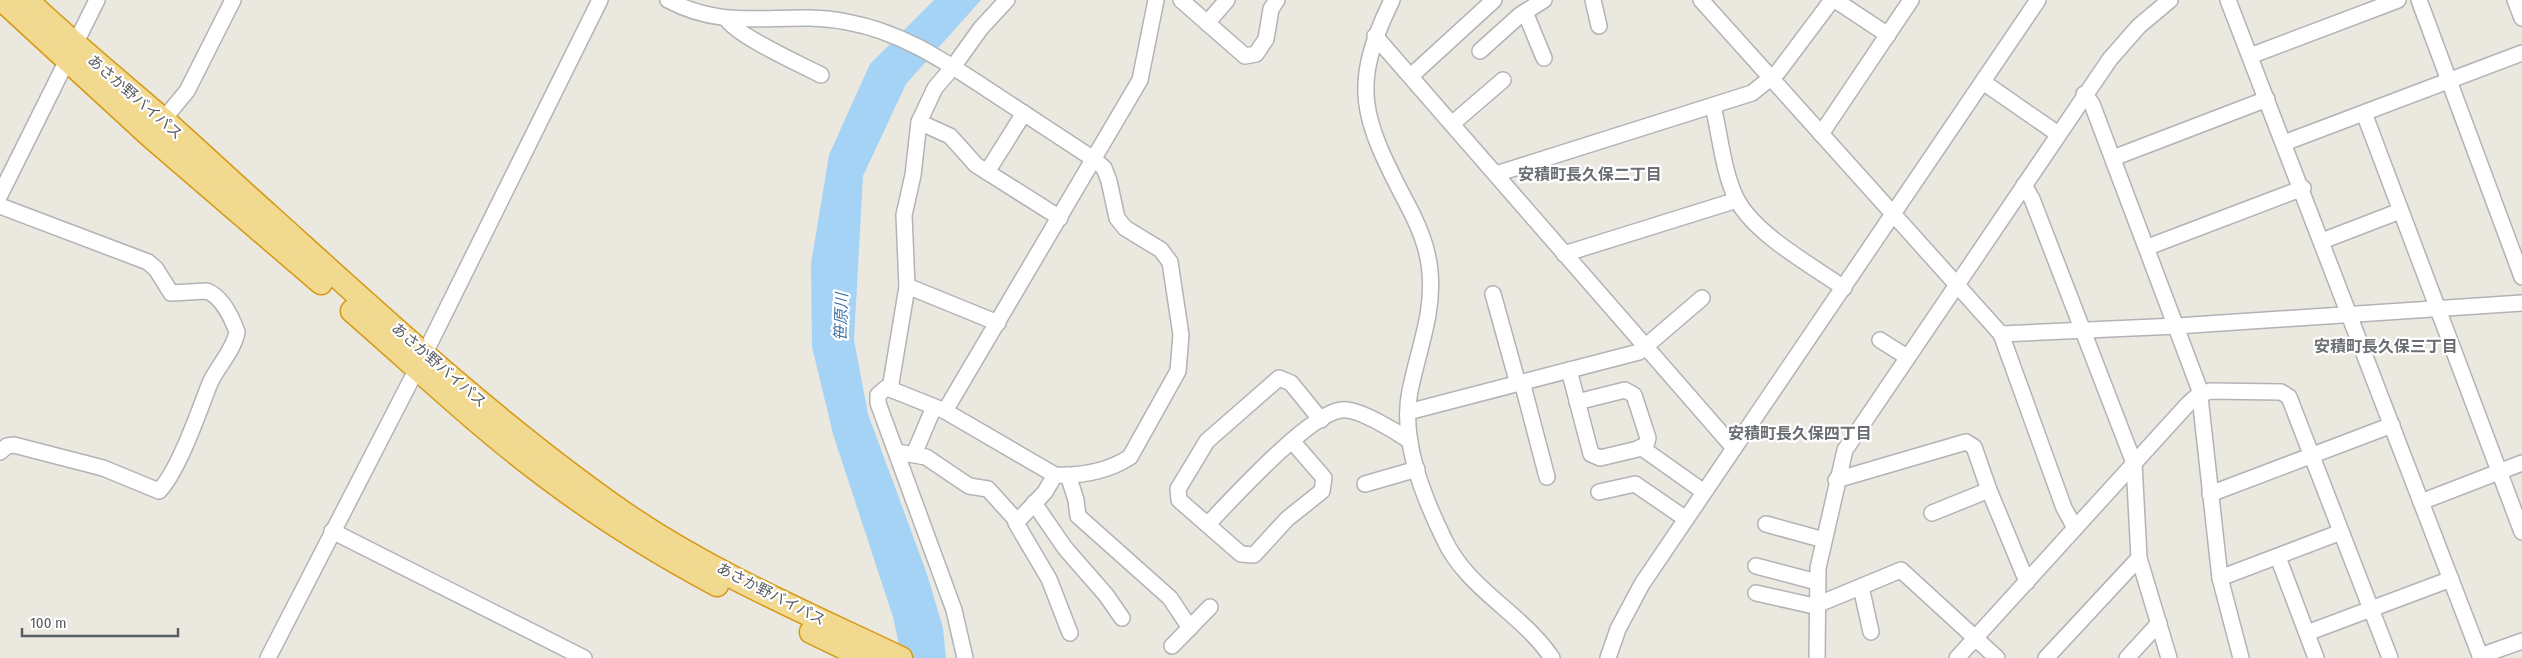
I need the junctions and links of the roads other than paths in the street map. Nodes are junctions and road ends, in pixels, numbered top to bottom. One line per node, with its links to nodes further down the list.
1 (2, 0): 37 (highway, あさか野バイパス)
2 (27, 0): 37 (highway, あさか野バイパス)
3 (41, 0): 37 (highway)
4 (97, 0): 37 (street)
5 (233, 0): 52 (street)
6 (600, 0): 89 (street)
7 (668, 0): 30 (street)
8 (1007, 0): 40 (street)
9 (1156, 0): 59 (street)
10 (1181, 0): 31 (street)
11 (1228, 0): 31 (street)
12 (1277, 0): 31 (street)
13 (1392, 0): 34 (street)
14 (1494, 0): 42 (street)
15 (1544, 0): 27 (street)
16 (1593, 0): 32 (street)
17 (1701, 0): 26 (street)
18 (1834, 0): 33 (street); 43 (street)
19 (1911, 0): 33 (street)
20 (2038, 0): 46 (street)
21 (2170, 0): 47 (street)
22 (2228, 0): 38 (street)
23 (2398, 0): 38 (street)
24 (2418, 0): 45 (street)
25 (2516, 0): 29 (street)
26 (1716, 6): 43 (street)
27 (1525, 12): 35 (street); 39 (street)
28 (0, 15): 37 (highway)
29 (2522, 18)
30 (727, 19): 40 (street); 41 (street)
31 (1207, 23)
32 (1599, 26)
33 (1888, 35): 55 (street)
34 (1375, 36): 42 (street); 96 (street)
35 (1480, 51)
36 (2522, 53): 45 (street)
37 (71, 54): 52 (highway, あさか野バイパス); 64 (street); 89 (highway, あさか野バイパス)
38 (2250, 56): 48 (street)
39 (1544, 58)
40 (954, 67): 50 (street); 53 (street)
41 (822, 75)
42 (1411, 76): 54 (street)
43 (1771, 79): 49 (street); 55 (street)
44 (1503, 80): 54 (street)
45 (2449, 81): 51 (street); 73 (street)
46 (1983, 82): 56 (street); 68 (street)
47 (2084, 94): 56 (street); 58 (street)
48 (2268, 99): 57 (street); 58 (street)
49 (1713, 106): 61 (street); 65 (street)
50 (1024, 113): 59 (street); 60 (street)
51 (2364, 114): 57 (street); 67 (street)
52 (164, 120): 89 (highway, あさか野バイパス)
53 (919, 122): 60 (street); 75 (street)
54 (1453, 123): 61 (street)
55 (1821, 134): 68 (street)
56 (2058, 134): 62 (street)
57 (2284, 143): 63 (street)
58 (2113, 158): 71 (street)
59 (1095, 160): 69 (street); 111 (street)
60 (987, 172): 69 (street)
61 (1496, 174): 72 (street)
62 (2024, 185): 74 (street); 84 (street)
63 (2303, 188): 70 (street); 71 (street)
64 (0, 194)
65 (1737, 200): 72 (street); 76 (street)
66 (0, 206): 103 (street)
67 (2400, 211): 70 (street); 80 (street)
68 (1893, 215): 74 (street); 76 (street)
69 (1060, 218): 82 (street)
70 (2322, 241): 81 (street)
71 (2148, 247): 83 (street)
72 (1564, 254): 87 (street)
73 (2522, 277)
74 (1957, 285): 85 (street); 88 (street)
75 (907, 286): 82 (street); 92 (street)
76 (1844, 288): 102 (street)
77 (1492, 294): 91 (street)
78 (1702, 298): 87 (street)
79 (2522, 303): 80 (street)
80 (2437, 309): 81 (street); 110 (street)
81 (2349, 314): 83 (street); 98 (street)
82 (998, 323): 95 (street)
83 (2177, 326): 84 (street); 93 (street)
84 (2084, 330): 85 (street); 107 (street)
85 (2001, 334): 126 (street)
86 (1880, 340): 88 (street)
87 (1647, 347): 90 (street); 102 (street)
88 (1907, 357): 113 (street)
89 (420, 360): 127 (street); 152 (highway, あさか野バイパス)
90 (1568, 370): 91 (street); 94 (street)
91 (1520, 383): 96 (street); 112 (street)
92 (890, 389): 95 (street); 104 (street)
93 (2200, 394): 106 (street); 107 (street); 118 (street)
94 (1577, 402): 101 (street); 101 (street)
95 (939, 409): 105 (street); 111 (street)
96 (1408, 412): 100 (street)
97 (1321, 420): 99 (street); 100 (street); 124 (street)
98 (2392, 425): 106 (street); 119 (street)
99 (1292, 441): 124 (street); 124 (street)
100 (1410, 441): 109 (street)
101 (1639, 448): 117 (street)
102 (1734, 448): 117 (street)
103 (0, 452)
104 (897, 452): 105 (street); 157 (street)
105 (914, 454): 123 (street)
106 (2313, 456): 118 (street); 128 (street)
107 (2134, 463): 126 (street); 132 (street)
108 (2522, 463): 110 (street)
109 (1417, 469): 114 (street); 158 (street)
110 (2500, 472): 119 (street); 129 (street)
111 (1061, 475): 120 (street); 145 (street)
112 (1548, 477)
113 (1836, 480): 115 (street); 130 (street)
114 (1365, 484)
115 (1989, 490): 121 (street); 137 (street)
116 (1598, 492): 122 (street)
117 (1704, 492): 122 (street)
118 (2210, 494): 134 (street)
119 (2421, 502): 135 (street)
120 (1034, 503): 123 (street); 143 (street)
121 (1932, 513)
122 (1686, 519): 159 (street)
123 (1016, 520): 147 (street)
124 (1208, 524)
125 (1766, 524): 130 (street)
126 (2075, 528): 137 (street)
127 (332, 531): 154 (street); 155 (street)
128 (2342, 532): 131 (street); 142 (street)
129 (2522, 532)
130 (1824, 540): 136 (street)
131 (2278, 557): 134 (street); 148 (street)
132 (2139, 558): 144 (street); 163 (street)
133 (1756, 566): 136 (street)
134 (2220, 578): 166 (street)
135 (2451, 579): 142 (street); 153 (street)
136 (1816, 582): 140 (street)
137 (2027, 582): 149 (street)
138 (1861, 587): 140 (street); 146 (street); 149 (street)
139 (1756, 593): 140 (street)
140 (1816, 606): 160 (street)
141 (1210, 607): 145 (street)
142 (2371, 609): 148 (street); 168 (street)
143 (1122, 618)
144 (2159, 623): 164 (street); 165 (street)
145 (1190, 628): 151 (street)
146 (1871, 632)
147 (1070, 633)
148 (2307, 633): 167 (street)
149 (1976, 638): 161 (street); 162 (street)
150 (2522, 641): 153 (street)
151 (1172, 646)
152 (858, 649): 156 (highway, あさか野バイパス)
153 (2481, 657)
154 (268, 658)
155 (584, 658)
156 (902, 658)
157 (965, 658)
158 (1552, 658)
159 (1608, 658)
160 (1817, 658)
161 (1957, 658)
162 (1997, 658)
163 (2046, 658)
164 (2127, 658)
165 (2169, 658)
166 (2241, 658)
167 (2316, 658)
168 (2390, 658)

